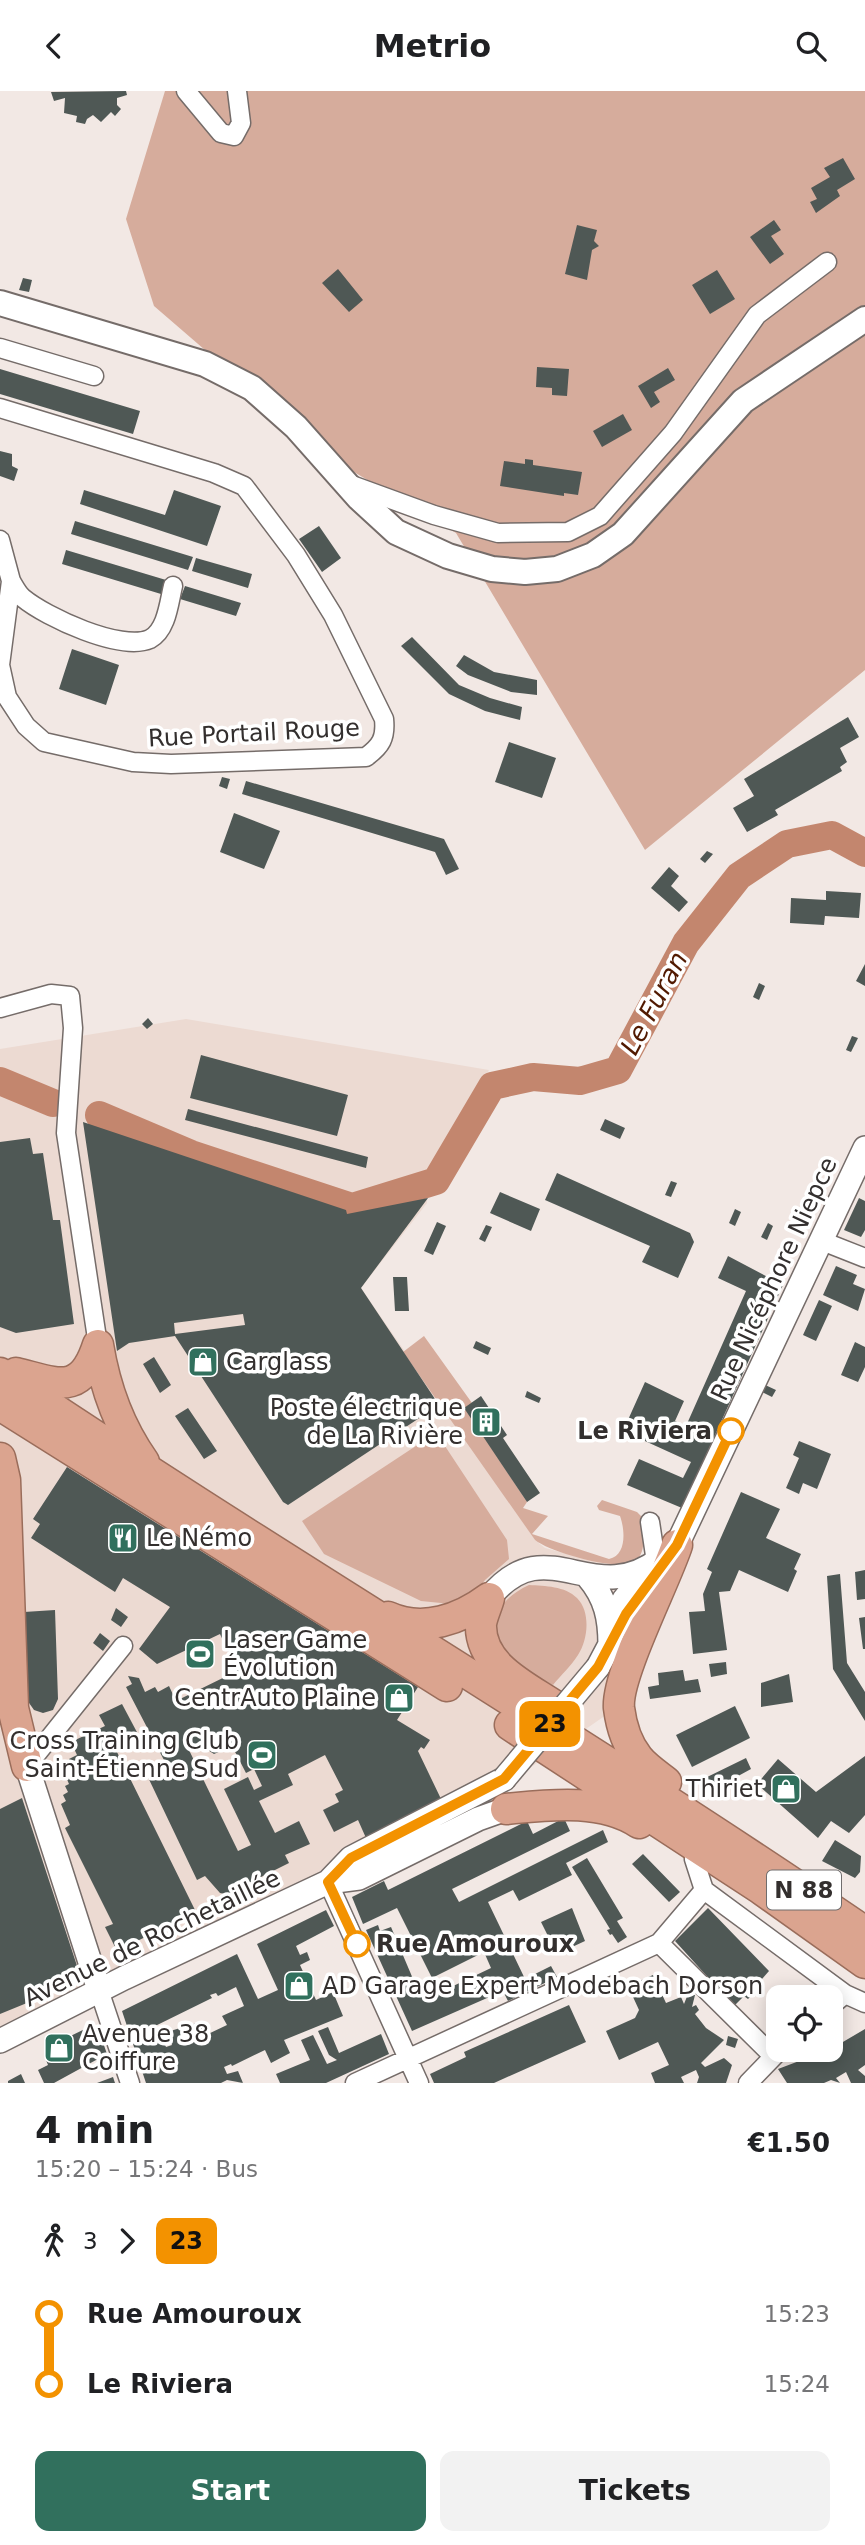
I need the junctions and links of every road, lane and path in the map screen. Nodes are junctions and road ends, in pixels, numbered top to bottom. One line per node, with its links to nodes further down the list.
1 (186, 91): 2 (street)
2 (237, 91)
3 (827, 262): 9 (street)
4 (0, 303): 9 (main road)
5 (865, 319): 9 (main road)
6 (0, 348): 7 (street)
7 (94, 376)
8 (0, 408): 11 (street, Rue Portail Rouge)
9 (345, 482)
10 (0, 540): 11 (street, Rue Portail Rouge)
11 (11, 580): 12 (street, Rue Portail Rouge)
12 (173, 586)
13 (0, 1007): 17 (street)
14 (865, 1148): 15 (street, Rue Nicéphore Niepce)
15 (822, 1241): 16 (street); 23 (street, Rue Nicéphore Niepce)
16 (865, 1258)
17 (98, 1345): 18 (highway); 21 (highway)
18 (0, 1371): 21 (highway, N 88)
19 (0, 1405): 38 (highway, N 88)
20 (0, 1458): 33 (highway)
21 (154, 1477): 26 (highway, N 88)
22 (650, 1521): 23 (street)
23 (660, 1558): 24 (street); 27 (street); 29 (street, Rue Nicéphore Niepce); 32 (highway)
24 (588, 1577): 25 (street); 27 (street)
25 (489, 1598): 28 (highway); 31 (highway)
26 (349, 1599): 28 (highway); 35 (highway, N 88)
27 (610, 1619): 29 (street)
28 (436, 1623): 31 (highway)
29 (610, 1645): 37 (street, Avenue de Rochetaillée, bridge)
30 (123, 1646): 33 (street)
31 (490, 1656): 32 (highway)
32 (638, 1759): 35 (highway)
33 (27, 1766): 44 (street)
34 (506, 1809): 36 (highway); 37 (street, Avenue de Rochetaillée)
35 (743, 1848): 40 (highway, N 88)
36 (694, 1859): 38 (highway); 39 (street)
37 (328, 1882): 44 (street, Avenue de Rochetaillée); 49 (street)
38 (761, 1888): 42 (highway, N 88)
39 (704, 1890): 41 (street); 43 (street)
40 (865, 1932)
41 (659, 1943): 48 (street); 49 (street)
42 (865, 1963)
43 (820, 1985)
44 (99, 1990): 47 (street, Avenue de Rochetaillée); 51 (street)
45 (843, 2001): 46 (street)
46 (865, 2003)
47 (0, 2041)
48 (766, 2043)
49 (409, 2059): 52 (street); 53 (street)
50 (768, 2062): 54 (street)
51 (130, 2083)
52 (355, 2083)
53 (419, 2083)
54 (748, 2083)

